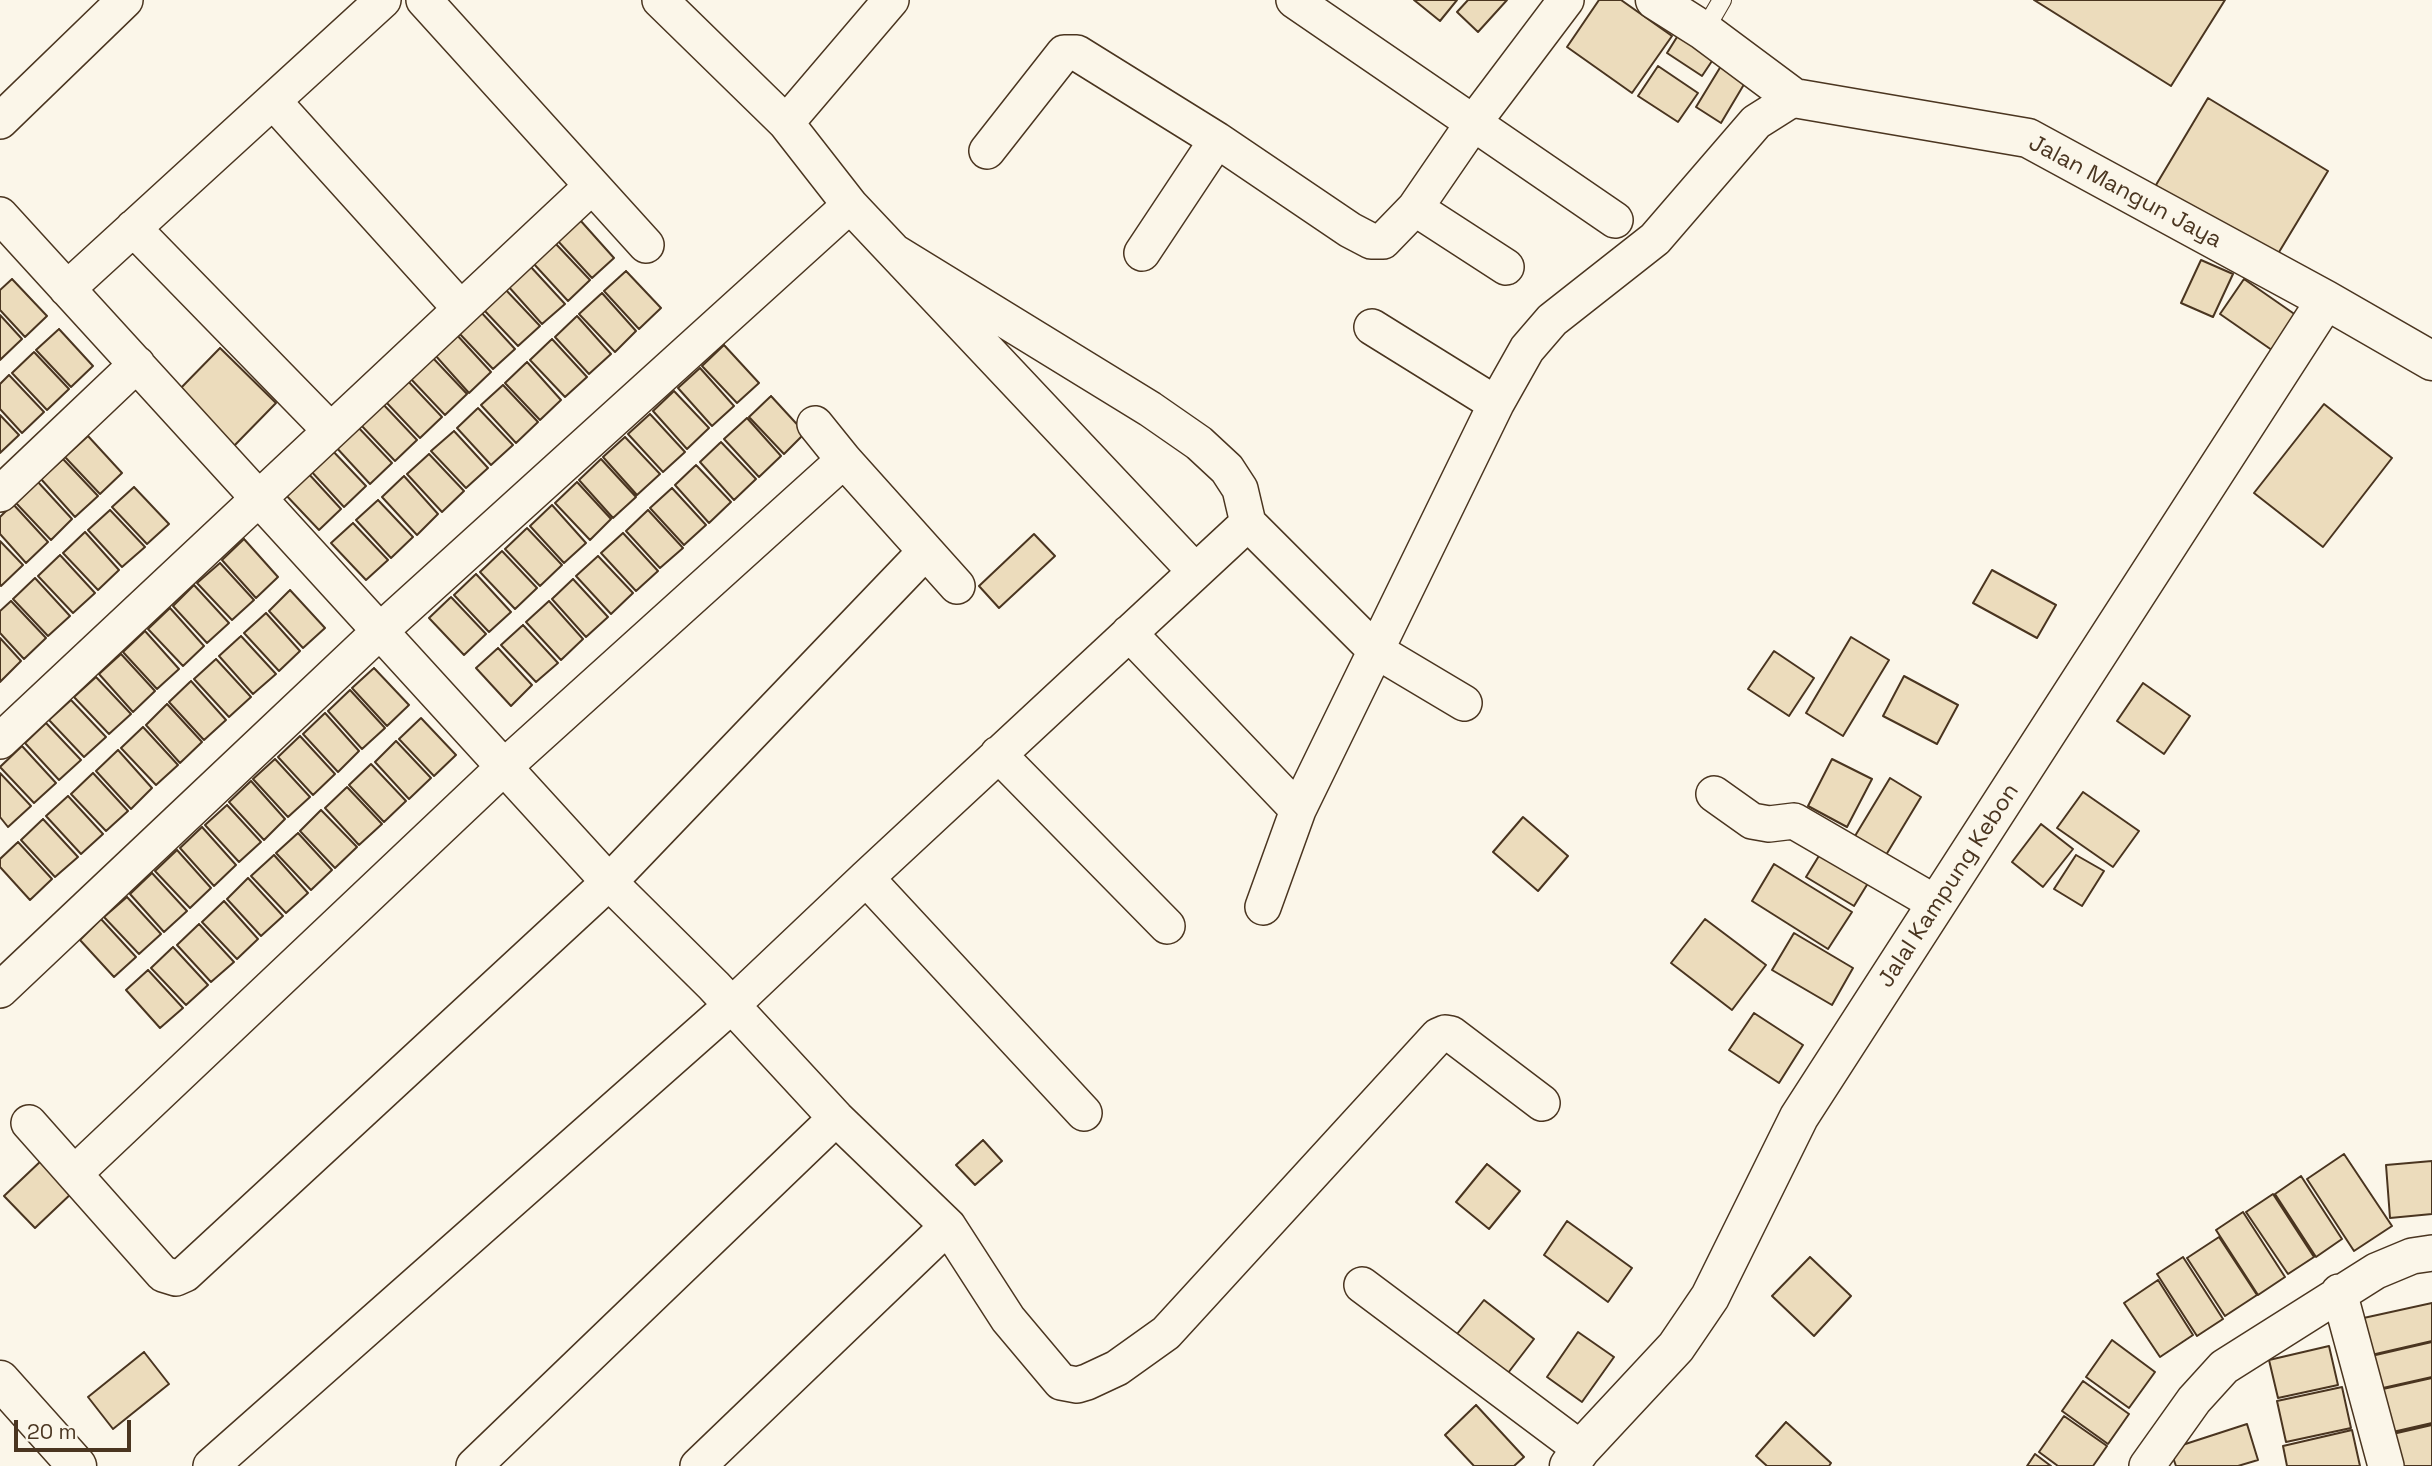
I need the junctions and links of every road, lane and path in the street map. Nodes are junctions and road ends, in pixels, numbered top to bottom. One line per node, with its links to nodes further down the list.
1 (125, 0): 11 (street)
2 (383, 0): 10 (street)
3 (424, 0): 16 (street)
4 (891, 0): 13 (street)
5 (1294, 0): 12 (street)
6 (1566, 0): 12 (street)
7 (668, 2): 13 (street)
8 (1690, 9): 9 (street, Jalan Mangun Jaya)
9 (1794, 98): 27 (street, Jalan Mangun Jaya); 32 (street)
10 (273, 102): 20 (street); 28 (street)
11 (0, 121)
12 (1474, 122): 18 (street); 19 (street)
13 (786, 123): 17 (street)
14 (1217, 140): 15 (street); 18 (street); 24 (street)
15 (987, 151)
16 (592, 186): 22 (street); 28 (street)
17 (850, 205): 23 (street); 42 (street)
18 (1415, 208): 25 (street)
19 (1615, 220)
20 (133, 228): 26 (street); 34 (street)
21 (4, 229): 26 (street)
22 (646, 245)
23 (896, 253): 38 (street); 40 (street)
24 (1142, 253)
25 (1506, 267)
26 (67, 289): 31 (street)
27 (2326, 300): 30 (street, Jalan Mangun Jaya); 53 (street, Jalal Kampung Kebon)
28 (460, 308): 34 (street)
29 (1372, 327): 32 (street)
30 (2432, 361)
31 (137, 364): 36 (street); 37 (street)
32 (1496, 404): 44 (street)
33 (815, 424): 35 (street)
34 (330, 430): 37 (street)
35 (844, 460): 39 (street); 48 (street)
36 (0, 495)
37 (258, 497): 42 (street); 46 (street)
38 (1248, 523): 40 (street); 44 (street)
39 (925, 552): 41 (street); 52 (street)
40 (1195, 571): 43 (street)
41 (957, 586)
42 (380, 631): 48 (street); 56 (street)
43 (1129, 633): 47 (street); 50 (street)
44 (1375, 650): 45 (street); 50 (street)
45 (1464, 703)
46 (0, 741)
47 (999, 754): 51 (street); 55 (street)
48 (504, 767): 52 (street); 62 (street)
49 (1714, 794): 53 (street)
50 (1298, 810): 54 (street)
51 (866, 878): 57 (street); 59 (street)
52 (609, 882): 57 (street); 62 (street)
53 (1937, 904): 68 (street, Jalal Kampung Kebon)
54 (1263, 907)
55 (1167, 926)
56 (0, 990)
57 (732, 1005): 60 (street); 71 (street)
58 (1542, 1103): 63 (street)
59 (1084, 1113)
60 (836, 1118): 63 (street); 72 (street)
61 (29, 1123): 62 (street)
62 (75, 1173)
63 (948, 1226): 73 (street)
64 (2432, 1253): 66 (street)
65 (1362, 1285): 68 (street)
66 (2339, 1292): 69 (street); 74 (street)
67 (0, 1380): 70 (street)
68 (1575, 1458)
69 (2157, 1460)
70 (77, 1466)
71 (211, 1466)
72 (474, 1466)
73 (698, 1466)
74 (2386, 1466)

